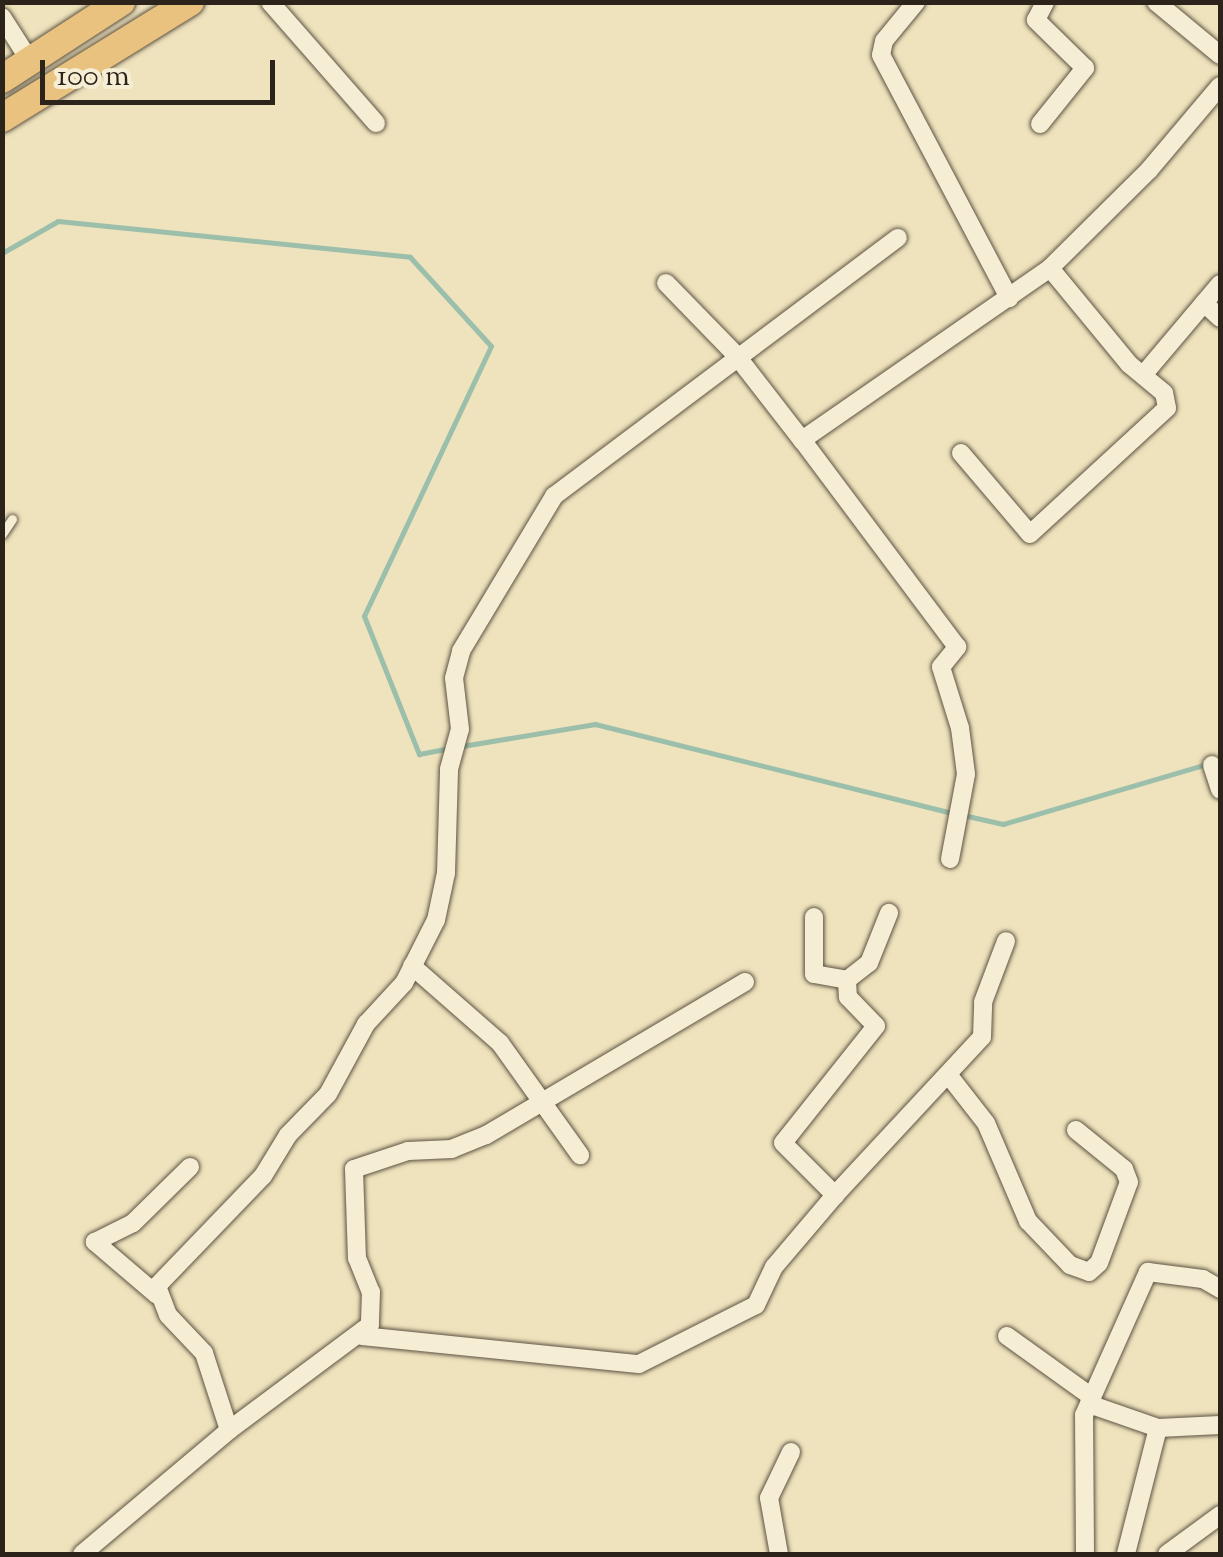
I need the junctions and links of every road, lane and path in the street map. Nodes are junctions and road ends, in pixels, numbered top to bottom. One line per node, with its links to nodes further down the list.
1 (121, 2): 9 (main road)
2 (190, 2): 13 (main road)
3 (270, 2): 14 (street)
4 (916, 2): 20 (street)
5 (1045, 2): 15 (street)
6 (1156, 2): 8 (street)
7 (2, 17): 9 (street)
8 (1220, 54)
9 (30, 61): 10 (main road)
10 (2, 79)
11 (1220, 86): 12 (street)
12 (1214, 104): 17 (street)
13 (2, 118)
14 (376, 124)
15 (1040, 124)
16 (898, 238): 23 (street)
17 (1050, 268): 20 (street); 24 (street)
18 (666, 282): 23 (street)
19 (1220, 284): 21 (street)
20 (1009, 298): 25 (street)
21 (1204, 303): 22 (street); 24 (street)
22 (1220, 318)
23 (736, 355): 25 (street); 35 (street)
24 (1144, 374): 26 (street)
25 (802, 440): 31 (street)
26 (961, 453)
27 (12, 519): 28 (lane)
28 (2, 534)
29 (1212, 765): 30 (street)
30 (1220, 790)
31 (950, 859)
32 (889, 913): 36 (street)
33 (814, 918): 36 (street)
34 (1006, 941): 38 (street)
35 (412, 966): 39 (street); 45 (street)
36 (847, 980): 43 (street)
37 (745, 982): 39 (street)
38 (950, 1077): 40 (street); 43 (street)
39 (546, 1100): 41 (street); 46 (street)
40 (1076, 1130)
41 (580, 1155)
42 (190, 1167): 45 (street)
43 (836, 1194): 46 (street)
44 (1220, 1289): 48 (street)
45 (156, 1294): 51 (street)
46 (362, 1336): 51 (street)
47 (1007, 1336): 48 (street)
48 (1090, 1400): 50 (street); 56 (street)
49 (1220, 1425): 50 (street)
50 (1158, 1428): 57 (street)
51 (229, 1430): 54 (street)
52 (791, 1452): 55 (street)
53 (1220, 1515): 58 (street)
54 (82, 1554)
55 (779, 1554)
56 (1086, 1554)
57 (1126, 1554)
58 (1167, 1554)

